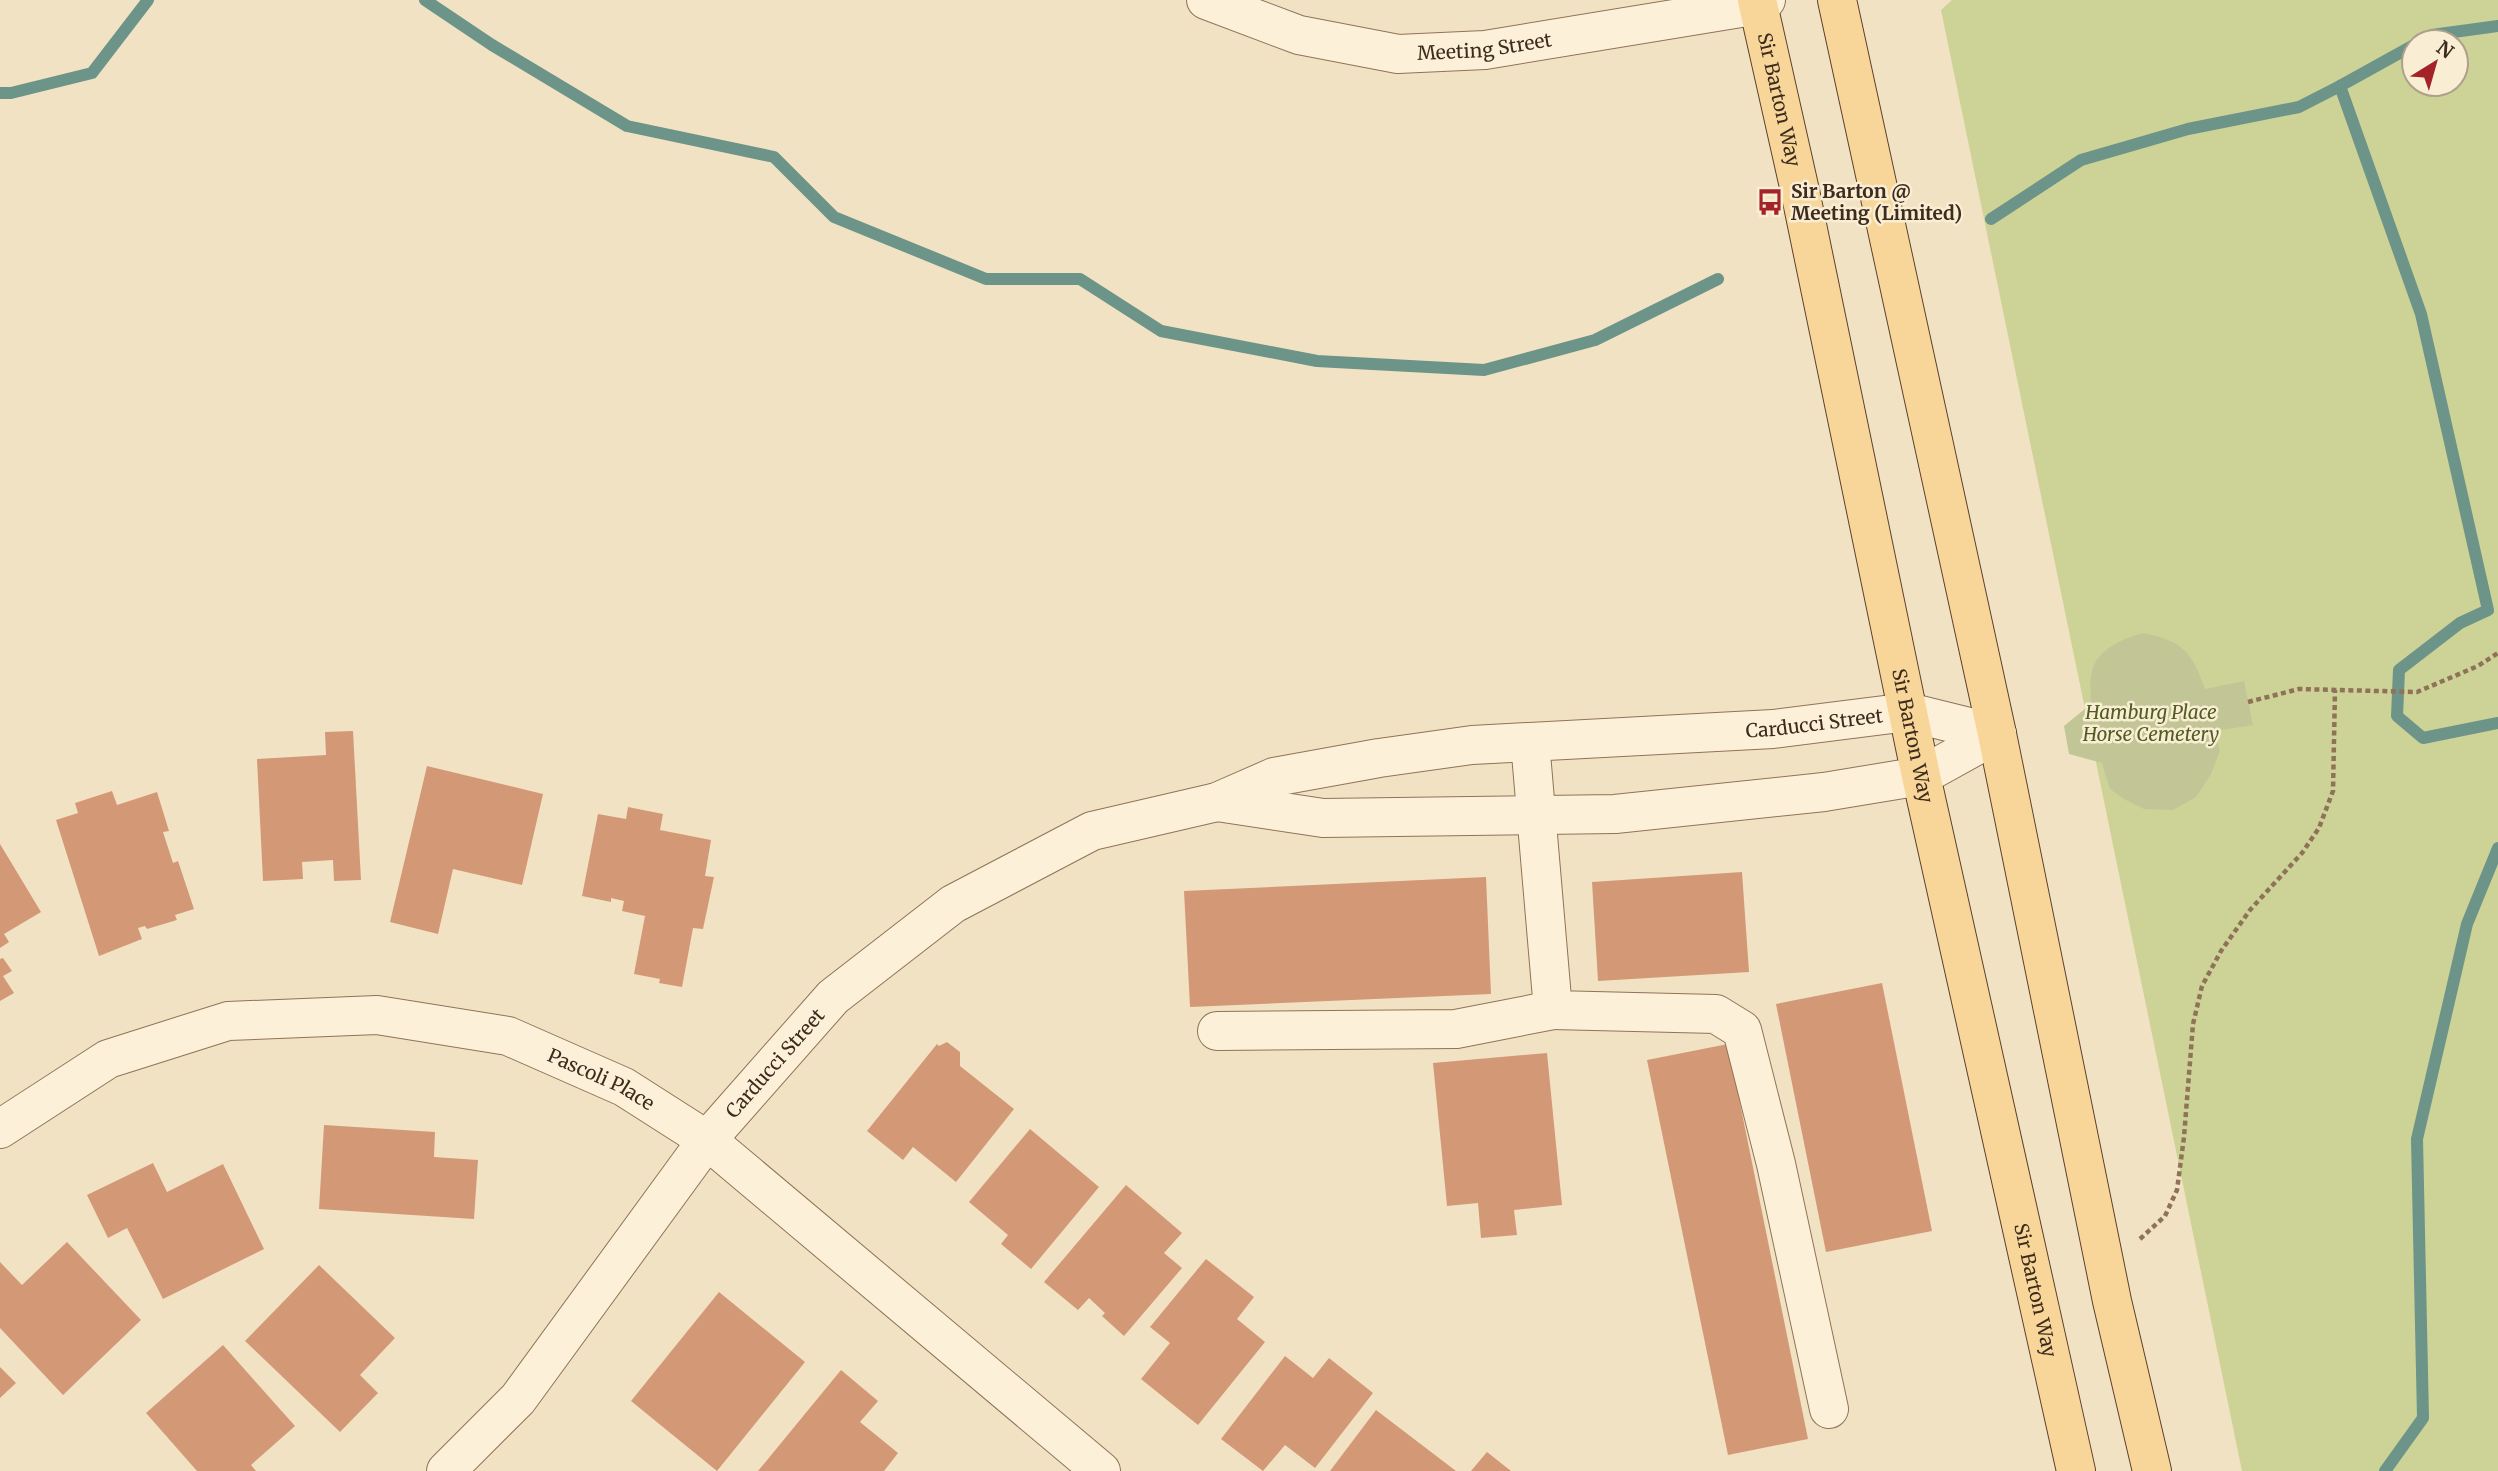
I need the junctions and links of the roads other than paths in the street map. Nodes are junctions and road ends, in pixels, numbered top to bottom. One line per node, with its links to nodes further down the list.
1 (1206, 0): 3 (street, Meeting Street)
2 (1837, 0): 5 (main road)
3 (1761, 2): 4 (main road, Sir Barton Way)
4 (1908, 712): 5 (street, Carducci Street); 6 (street, Carducci Street); 7 (main road, Sir Barton Way)
5 (1997, 734): 7 (street, Carducci Street); 18 (main road)
6 (1530, 742): 8 (street, Carducci Street); 9 (street)
7 (1921, 776): 9 (street, Carducci Street); 17 (main road, Sir Barton Way)
8 (1217, 802): 9 (street, Carducci Street); 13 (street, Carducci Street)
9 (1535, 815): 10 (street)
10 (1553, 1010): 11 (street); 14 (street)
11 (1217, 1031)
12 (0, 1129): 13 (street, Pascoli Place)
13 (707, 1140): 15 (street, Carducci Street); 16 (street, Pascoli Place)
14 (1829, 1409)
15 (446, 1471)
16 (1101, 1471)
17 (2076, 1471)
18 (2152, 1471)

